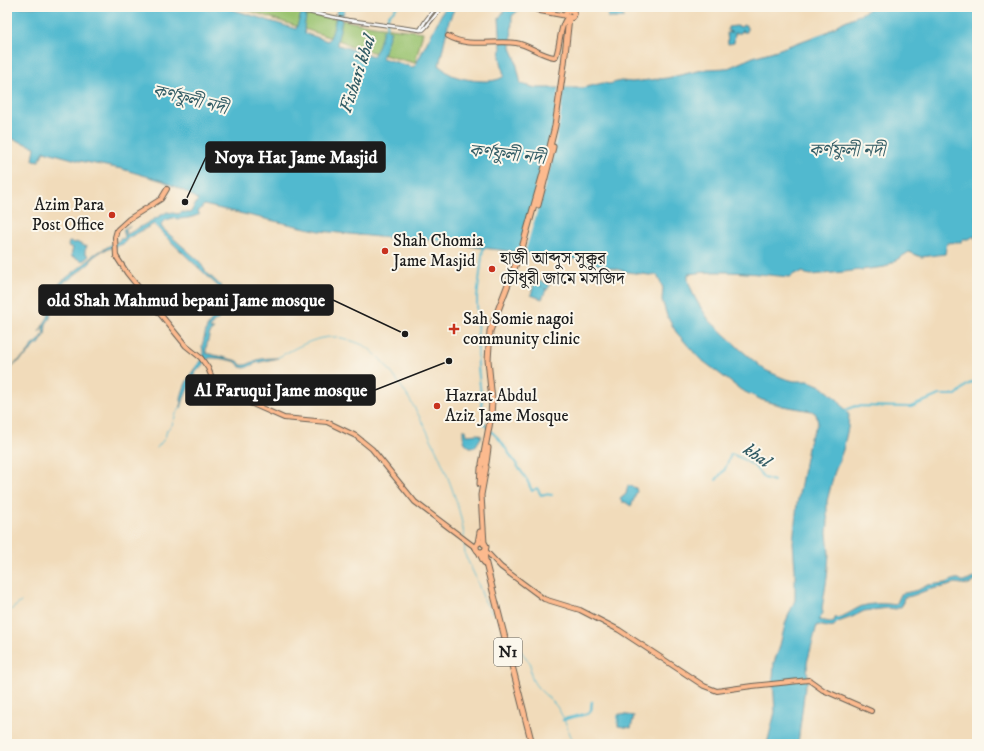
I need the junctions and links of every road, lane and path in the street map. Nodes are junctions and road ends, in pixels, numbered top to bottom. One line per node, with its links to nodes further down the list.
1 (282, 7): 6 (street)
2 (436, 7): 6 (street)
3 (442, 7): 6 (street)
4 (530, 7): 5 (main road)
5 (570, 13): 7 (main road); 9 (highway, N1)
6 (422, 30)
7 (448, 36)
8 (167, 189): 9 (main road)
9 (480, 547): 10 (main road); 11 (highway, N1)
10 (871, 711)
11 (530, 744)

